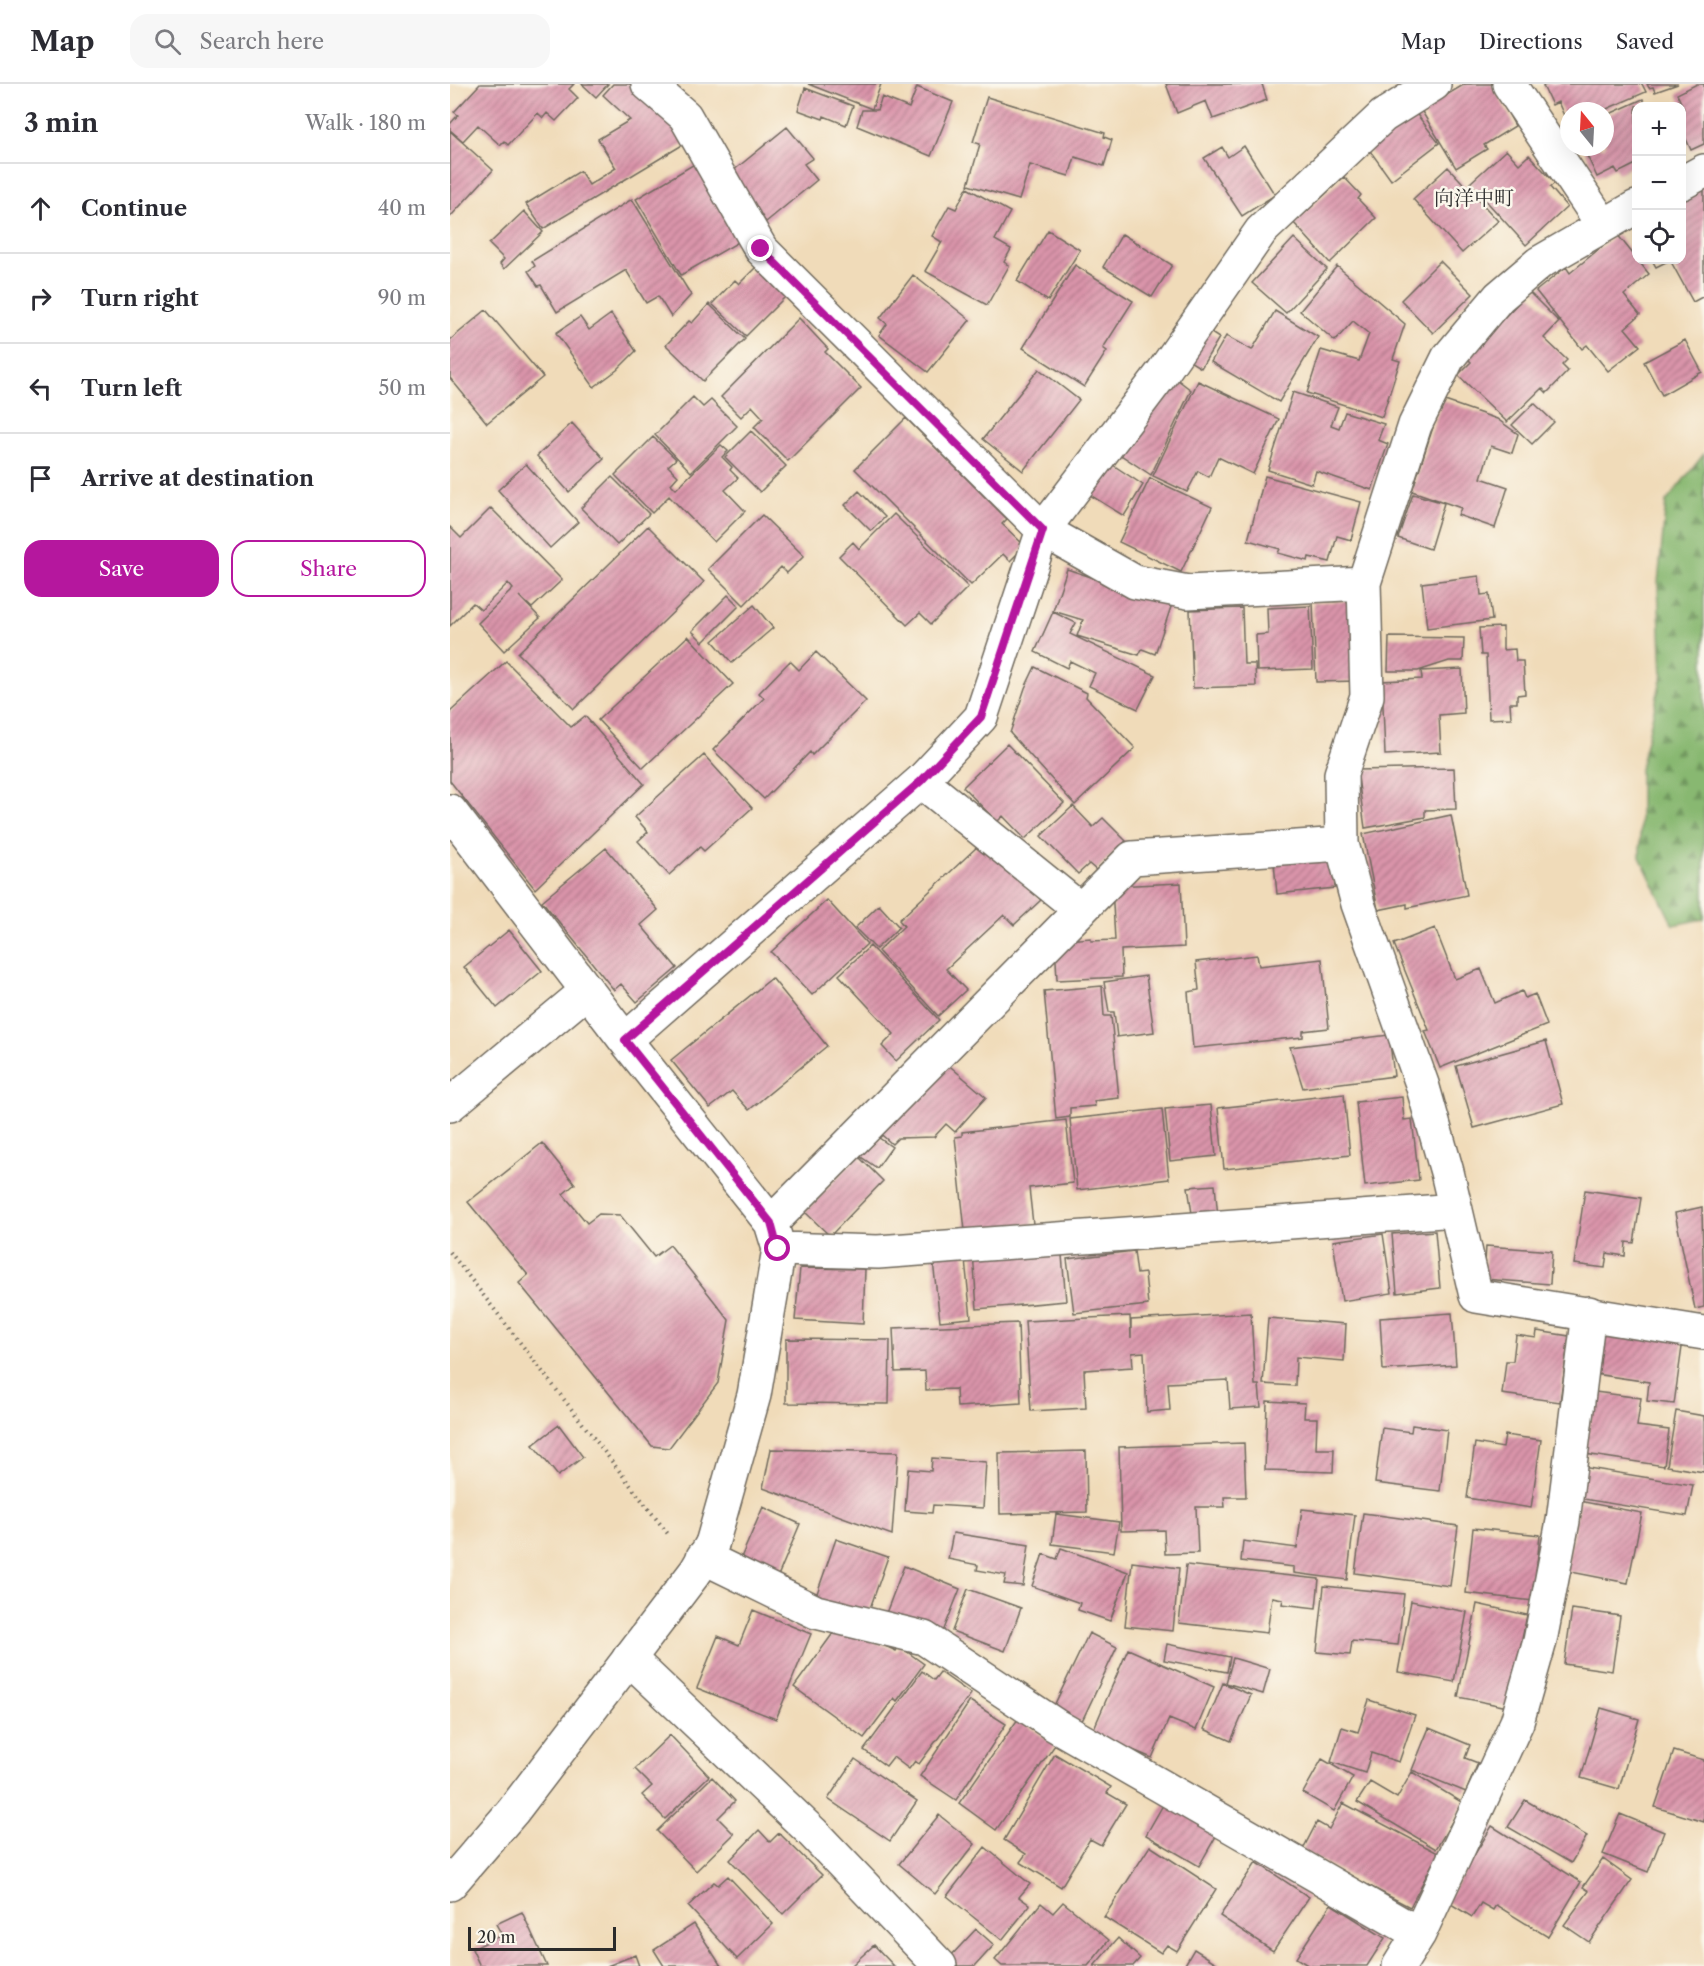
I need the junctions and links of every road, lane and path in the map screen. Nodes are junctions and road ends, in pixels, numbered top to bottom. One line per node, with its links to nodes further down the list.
1 (648, 84): 8 (street)
2 (1434, 84): 8 (street)
3 (1509, 84): 7 (street)
4 (1704, 171): 5 (street)
5 (1686, 181)
6 (1632, 209): 7 (street)
7 (1603, 225): 9 (street)
8 (1043, 530): 9 (street); 10 (street)
9 (1364, 583): 12 (street)
10 (921, 781): 13 (street); 15 (street)
11 (450, 812): 14 (street)
12 (1342, 844): 13 (street); 17 (street)
13 (1081, 910): 18 (street)
14 (587, 991): 15 (street); 16 (street)
15 (625, 1040): 18 (street)
16 (450, 1105)
17 (1456, 1210): 18 (street); 20 (street)
18 (775, 1236): 22 (street)
19 (450, 1252): 22 (path)
20 (1589, 1313): 21 (street); 25 (street)
21 (1704, 1333)
22 (704, 1557): 23 (street); 25 (street)
23 (629, 1658): 24 (street); 26 (street)
24 (450, 1884)
25 (1419, 1934): 27 (street)
26 (940, 1966)
27 (1399, 1966)

